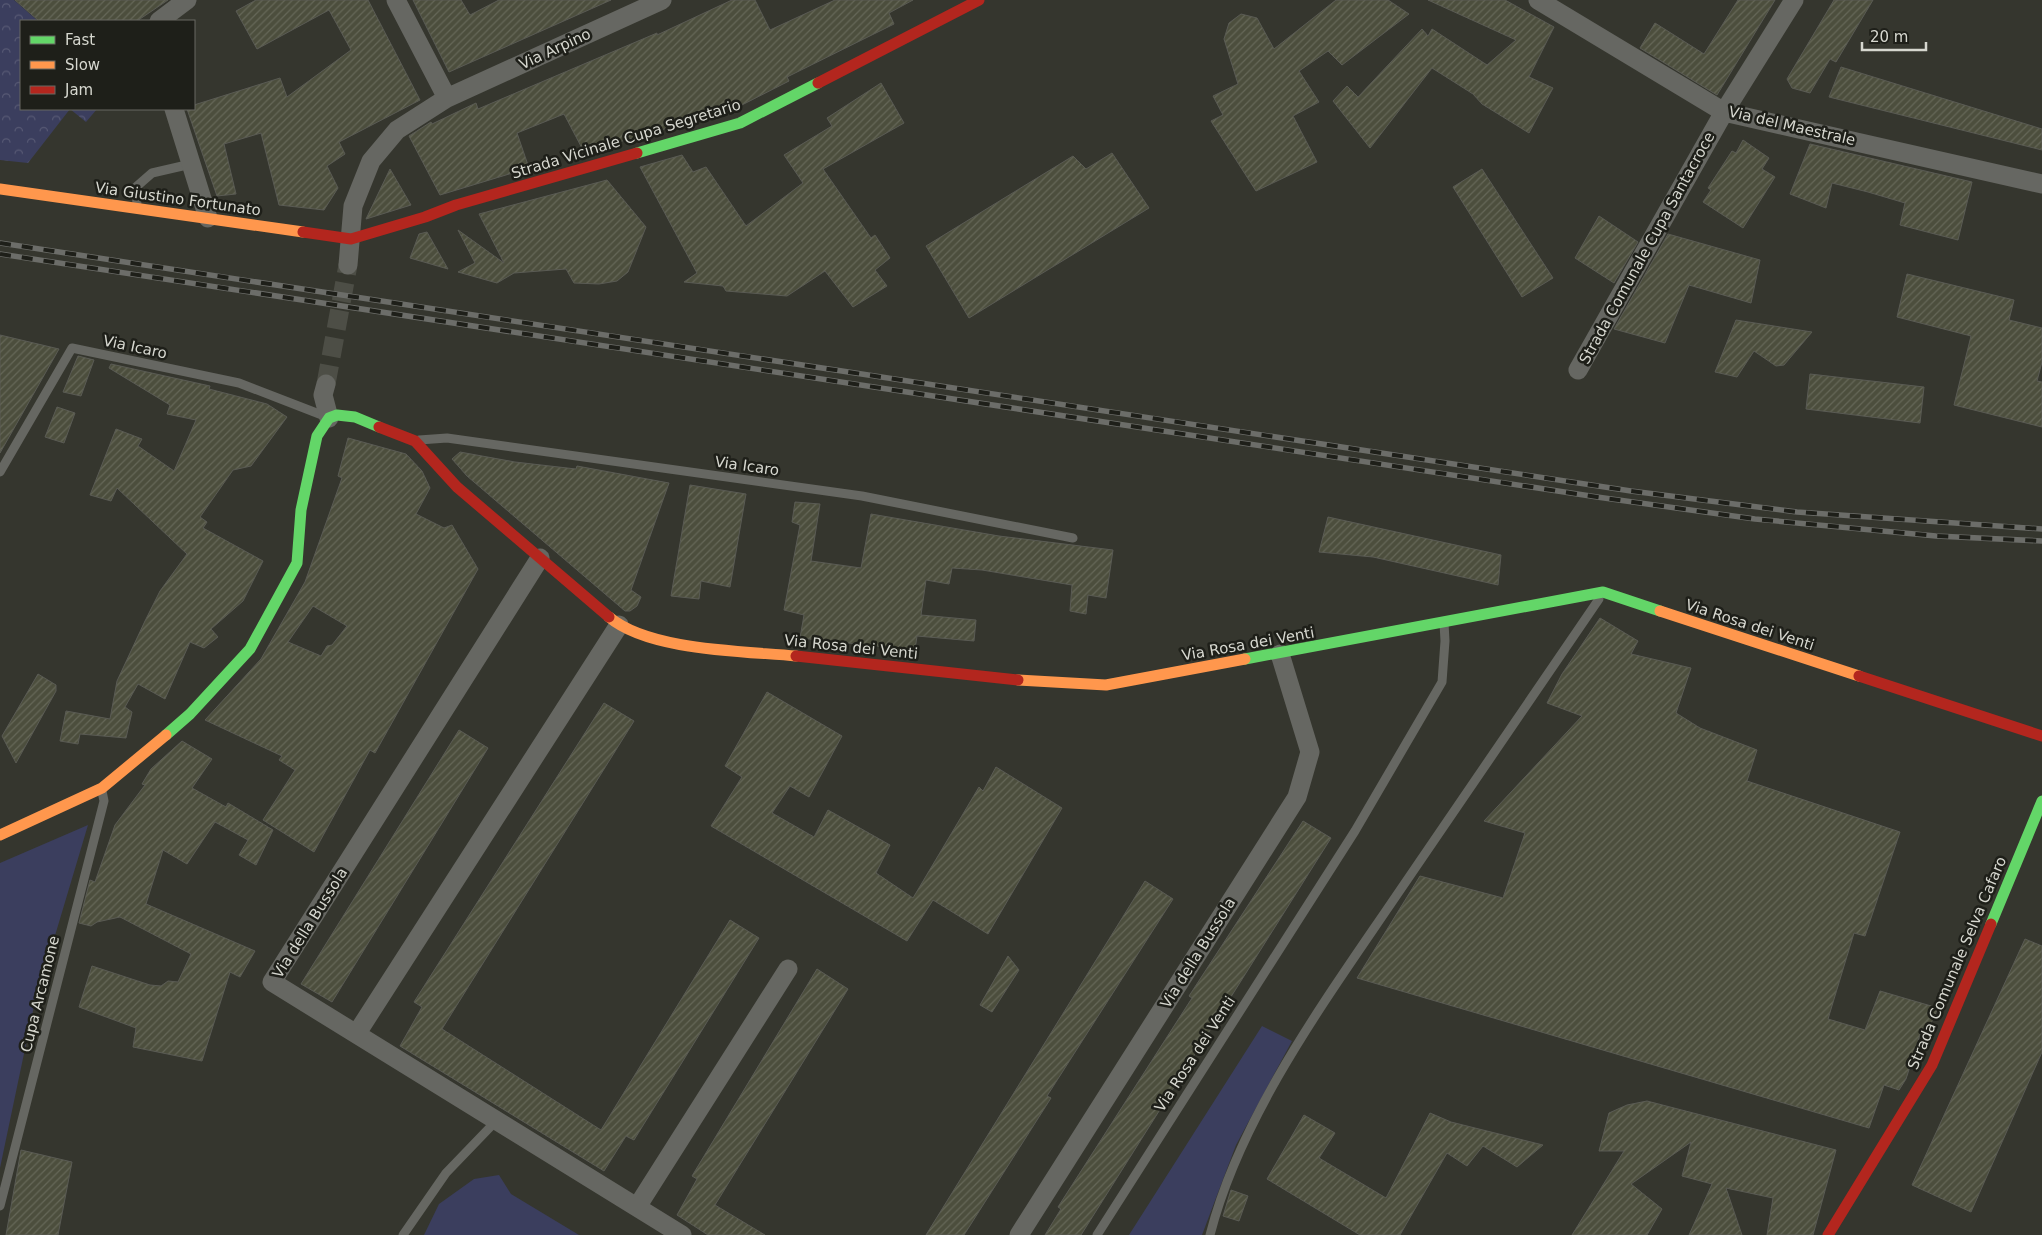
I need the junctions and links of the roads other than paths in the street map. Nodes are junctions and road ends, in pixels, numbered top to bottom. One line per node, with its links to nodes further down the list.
1 (187, 0): 7 (street)
2 (396, 0): 8 (street)
3 (662, 0): 8 (street, Via Arpino)
4 (979, 0): 16 (street, Strada Vicinale Cupa Segretario)
5 (1538, 0): 10 (street, Via del Maestrale)
6 (1794, 0): 10 (street, Strada Comunale Cupa Santacroce)
7 (161, 20)
8 (447, 98): 16 (street, Via Arpino)
9 (174, 110): 11 (street)
10 (1724, 112): 12 (street, Via del Maestrale); 18 (street, Strada Comunale Cupa Santacroce)
11 (191, 164): 14 (lane); 15 (street)
12 (2042, 184)
13 (0, 189): 14 (street, Via Giustino Fortunato)
14 (137, 208): 15 (street, Via Giustino Fortunato)
15 (208, 218): 16 (street, Via Giustino Fortunato)
16 (351, 239): 17 (street, Via Arpino)
17 (348, 265)
18 (1578, 370)
19 (326, 384): 20 (street)
20 (329, 418): 21 (street, Via Rosa dei Venti); 22 (lane, Via Icaro); 30 (street)
21 (415, 441): 23 (lane, Via Icaro); 24 (street, Via Rosa dei Venti)
22 (0, 472)
23 (1073, 538)
24 (540, 558): 27 (street, Via Rosa dei Venti); 34 (street, Via della Bussola)
25 (1603, 592): 26 (street, Via Rosa dei Venti); 29 (street, Via Rosa dei Venti); 43 (lane)
26 (1444, 623): 28 (street, Via Rosa dei Venti); 42 (lane, Via Rosa dei Venti)
27 (619, 625): 28 (street, Via Rosa dei Venti); 34 (street)
28 (1280, 654): 41 (street, Via della Bussola)
29 (2042, 736)
30 (102, 788): 32 (street); 36 (lane, Cupa Arcamone)
31 (2042, 801): 38 (street, Strada Comunale Selva Cafaro)
32 (0, 835)
33 (788, 969): 37 (street)
34 (357, 1033): 35 (street, Via della Bussola)
35 (497, 1120): 37 (street, Via della Bussola); 39 (lane)
36 (0, 1206)
37 (637, 1207): 40 (street, Via della Bussola)
38 (1832, 1232)
39 (403, 1235)
40 (682, 1235)
41 (1019, 1235)
42 (1097, 1235)
43 (1210, 1235)

